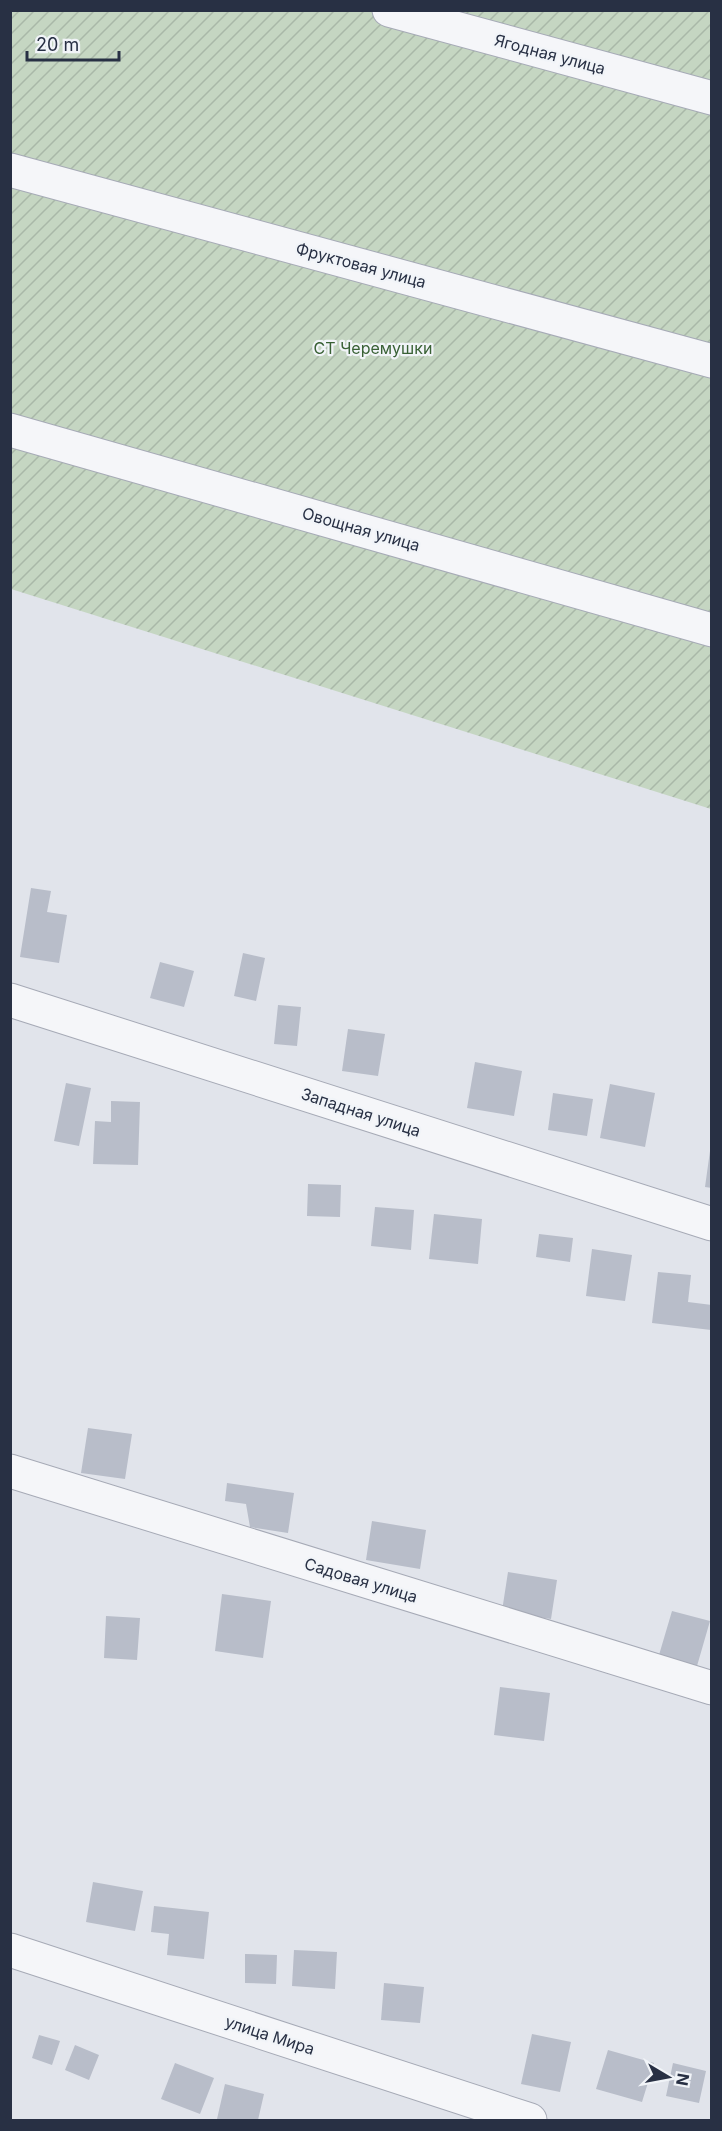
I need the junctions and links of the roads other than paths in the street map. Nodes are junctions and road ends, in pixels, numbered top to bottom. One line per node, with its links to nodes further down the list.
1 (388, 10): 2 (street, Ягодная улица)
2 (711, 98)
3 (10, 170): 4 (street, Фруктовая улица)
4 (711, 361)
5 (10, 430): 6 (street, Овощная улица)
6 (711, 630)
7 (10, 1000): 8 (street, Западная улица)
8 (711, 1224)
9 (10, 1471): 10 (street, Садовая улица)
10 (711, 1688)
11 (10, 1950): 12 (street, улица Мира)
12 (530, 2121)

